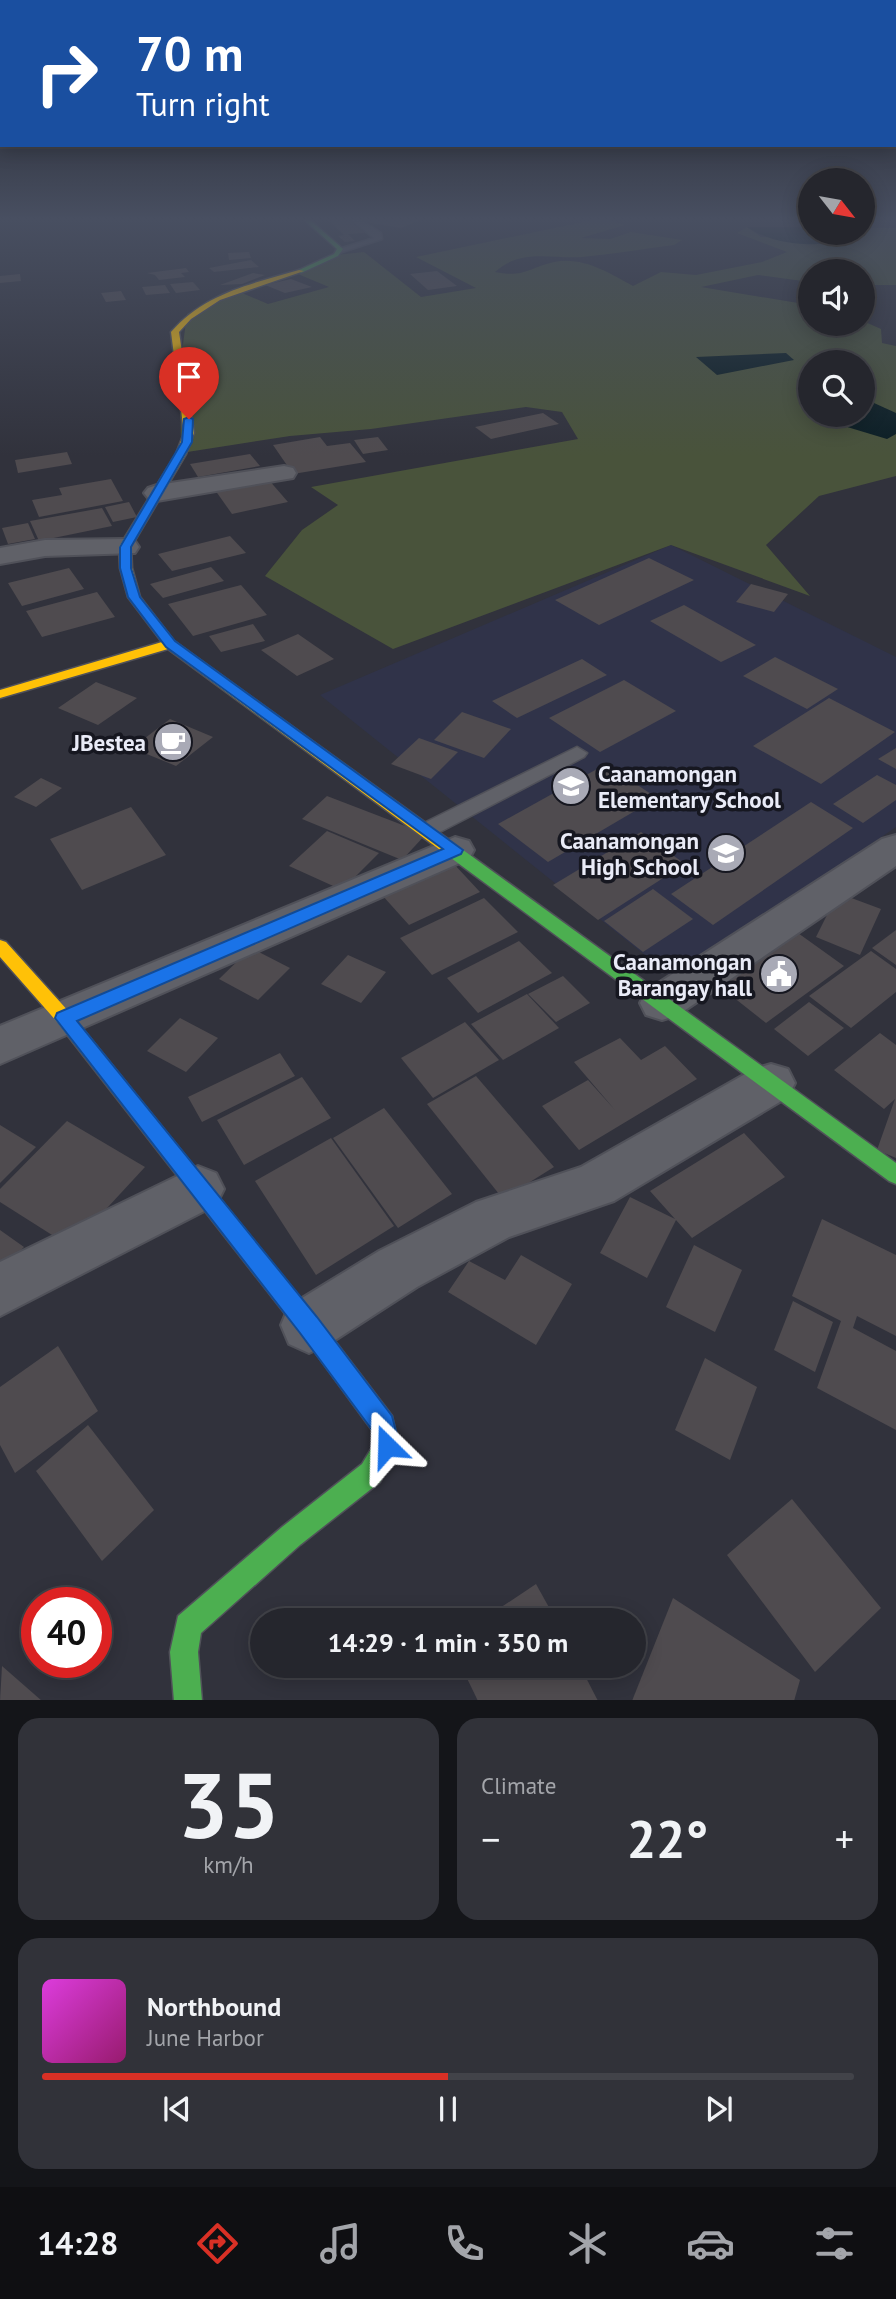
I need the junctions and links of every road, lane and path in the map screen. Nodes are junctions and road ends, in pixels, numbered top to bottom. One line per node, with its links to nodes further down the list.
1 (216, 297): 3 (street)
2 (284, 473): 3 (street)
3 (157, 493): 4 (street)
4 (125, 547): 5 (street); 6 (street)
5 (0, 556)
6 (170, 644): 7 (street); 9 (street)
7 (0, 694)
8 (577, 753): 9 (lane)
9 (441, 840): 12 (street); 13 (street)
10 (896, 848): 12 (street)
11 (0, 946): 13 (street)
12 (662, 1003): 15 (street)
13 (64, 1018): 14 (street); 17 (street)
14 (0, 1046)
15 (771, 1083): 16 (street); 19 (street)
16 (896, 1175)
17 (198, 1189): 18 (street); 19 (street)
18 (0, 1290)
19 (309, 1325): 20 (street)
20 (188, 1700)

